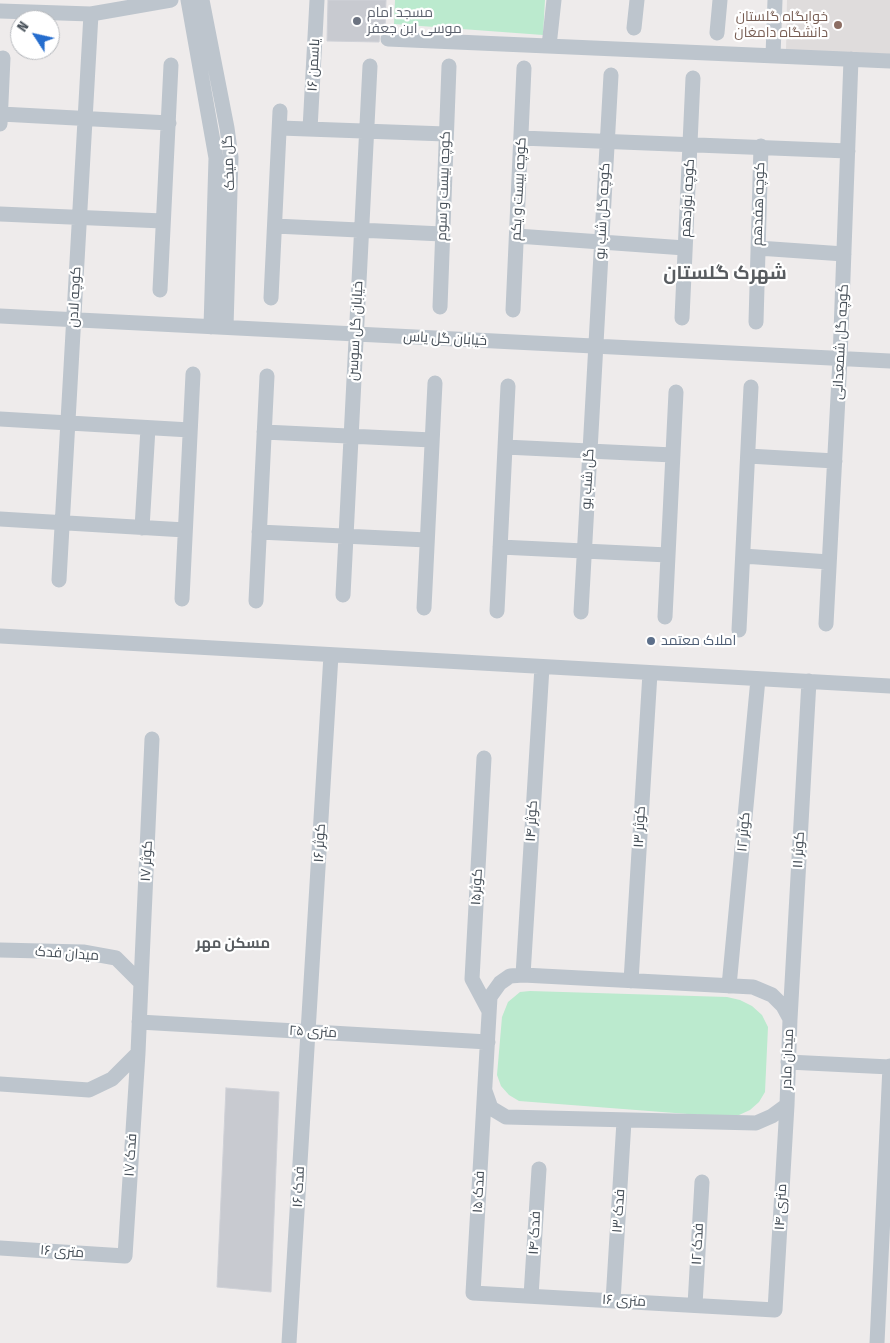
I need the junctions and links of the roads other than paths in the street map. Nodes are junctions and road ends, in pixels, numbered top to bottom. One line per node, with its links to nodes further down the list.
1 (171, 0): 10 (street)
2 (188, 0): 58 (street, گل میخک)
3 (202, 0): 58 (street, گل میخک)
4 (317, 0): 31 (street, یاسمن ۱۶)
5 (554, 0): 14 (street)
6 (636, 0): 11 (street)
7 (720, 0): 12 (street)
8 (775, 0): 15 (street)
9 (0, 12): 10 (street)
10 (92, 14): 27 (street, کوچه لادن)
11 (634, 28)
12 (717, 33)
13 (388, 39): 14 (street)
14 (549, 46): 15 (street)
15 (773, 56): 17 (street)
16 (3, 58): 26 (street)
17 (851, 59): 18 (street); 38 (street, کوچه گل شمعدانی)
18 (890, 61)
19 (171, 64): 28 (street)
20 (370, 66): 32 (street, خیابان گل سوسن)
21 (449, 66): 33 (street, کوچه بیست و سوم)
22 (524, 68): 34 (street, کوچه بیست و یکم)
23 (611, 75): 35 (street, کوچه گل شب بو)
24 (693, 78): 36 (street, کوچه نوزدهم)
25 (280, 111): 30 (street)
26 (0, 114): 27 (street); 29 (street)
27 (86, 118): 28 (street); 40 (street, کوچه لادن)
28 (168, 122): 41 (street)
29 (0, 124)
30 (280, 128): 31 (street); 42 (street)
31 (310, 129): 32 (street)
32 (366, 131): 33 (street); 43 (street, خیابان گل سوسن)
33 (446, 134): 44 (street, کوچه بیست و سوم)
34 (521, 138): 35 (street); 45 (street, کوچه بیست و یکم)
35 (607, 142): 36 (street); 46 (street, کوچه گل شب بو)
36 (690, 144): 37 (street); 47 (street, کوچه نوزدهم)
37 (761, 146): 38 (street); 48 (street, کوچه هفدهم)
38 (848, 151): 49 (street, کوچه گل شمعدانی)
39 (0, 214): 40 (street)
40 (80, 218): 41 (street); 56 (street, کوچه لادن)
41 (163, 221): 50 (street)
42 (275, 226): 43 (street); 51 (street)
43 (361, 230): 44 (street); 59 (street, خیابان گل سوسن)
44 (442, 234): 52 (street, کوچه بیست و سوم)
45 (517, 236): 46 (street); 53 (street, کوچه بیست و یکم)
46 (601, 242): 47 (street); 60 (street, کوچه گل شب بو)
47 (685, 248): 55 (street, کوچه نوزدهم)
48 (758, 248): 49 (street); 57 (street, کوچه هفدهم)
49 (844, 254): 61 (street, کوچه گل شمعدانی)
50 (160, 290)
51 (271, 298)
52 (440, 307)
53 (513, 310)
54 (0, 316): 56 (street, خیابان گل یاس)
55 (682, 318)
56 (74, 320): 58 (street, خیابان گل یاس); 70 (street, کوچه لادن)
57 (756, 322)
58 (218, 327): 59 (street, خیابان گل یاس)
59 (356, 334): 60 (street, خیابان گل یاس); 74 (street, خیابان گل سوسن)
60 (595, 346): 61 (street, خیابان گل یاس); 77 (street, گل شب بو)
61 (840, 359): 62 (street, خیابان گل یاس); 80 (street, کوچه گل شمعدانی)
62 (890, 361)
63 (193, 374): 72 (street)
64 (267, 376): 73 (street)
65 (435, 383): 75 (street)
66 (508, 386): 76 (street)
67 (751, 387): 79 (street)
68 (676, 392): 78 (street)
69 (0, 419): 70 (street)
70 (68, 423): 71 (street); 82 (street, کوچه لادن)
71 (148, 428): 72 (street); 83 (street)
72 (190, 430): 84 (street)
73 (264, 432): 74 (street); 85 (street)
74 (351, 436): 75 (street); 86 (street, خیابان گل سوسن)
75 (432, 440): 87 (street)
76 (505, 447): 77 (street); 88 (street)
77 (589, 451): 78 (street); 89 (street, گل شب بو)
78 (673, 455): 90 (street)
79 (748, 456): 80 (street); 91 (street)
80 (835, 461): 92 (street, کوچه گل شمعدانی)
81 (0, 519): 82 (street)
82 (62, 523): 83 (street); 93 (street, کوچه لادن)
83 (142, 528): 84 (street)
84 (185, 530): 95 (street)
85 (260, 532): 86 (street); 96 (street)
86 (346, 536): 87 (street); 94 (street, خیابان گل سوسن)
87 (427, 540): 97 (street)
88 (500, 547): 89 (street); 98 (street)
89 (584, 551): 90 (street); 99 (street, گل شب بو)
90 (668, 555): 100 (street)
91 (743, 556): 92 (street); 102 (street)
92 (829, 562): 101 (street, کوچه گل شمعدانی)
93 (59, 580)
94 (343, 596)
95 (182, 599)
96 (256, 601)
97 (424, 608)
98 (497, 611)
99 (581, 612)
100 (665, 617)
101 (826, 624)
102 (739, 630)
103 (0, 636): 104 (street)
104 (331, 655): 105 (street); 120 (street, کوثر ۱۶)
105 (542, 667): 106 (street); 113 (street, کوثر ۱۴)
106 (650, 673): 107 (street); 114 (street, کوثر ۱۳)
107 (758, 678): 108 (street); 116 (street, کوثر ۱۲)
108 (810, 681): 109 (street); 118 (street, کوثر ۱۱)
109 (890, 686)
110 (152, 739): 115 (street, کوثر ۱۷)
111 (484, 758): 117 (street, کوثر۱۵)
112 (0, 950): 115 (street, میدان فدک)
113 (523, 975): 114 (street, میدان مادر); 117 (street, میدان مادر)
114 (631, 981): 116 (street, میدان مادر)
115 (141, 983): 119 (street)
116 (729, 986): 118 (street, میدان مادر)
117 (490, 1012): 121 (street, میدان مادر)
118 (790, 1019): 123 (street, میدان مادر)
119 (139, 1022): 120 (street, ۲۵ متری); 122 (street)
120 (308, 1031): 121 (street, ۲۵ متری); 138 (street, فدک ۱۶)
121 (488, 1042): 126 (street, میدان مادر)
122 (138, 1053): 125 (street); 132 (street, فدک ۱۷)
123 (788, 1062): 124 (street); 127 (street, میدان مادر)
124 (890, 1066): 139 (street)
125 (0, 1084)
126 (485, 1091): 128 (street, میدان مادر); 133 (street, فدک ۱۵)
127 (787, 1105): 128 (street, میدان مادر); 137 (street, ۱۴ متری)
128 (624, 1121): 135 (street, فدک ۱۳)
129 (539, 1170): 134 (street, فدک ۱۴)
130 (702, 1182): 136 (street, فدک ۱۲)
131 (0, 1248): 132 (street, ۱۶ متری)
132 (125, 1256)
133 (473, 1293): 134 (street, ۱۶ متری)
134 (531, 1296): 135 (street, ۱۶ متری)
135 (613, 1301): 136 (street, ۱۶ متری)
136 (695, 1306): 137 (street, ۱۶ متری)
137 (775, 1310)
138 (289, 1343)
139 (877, 1343)

